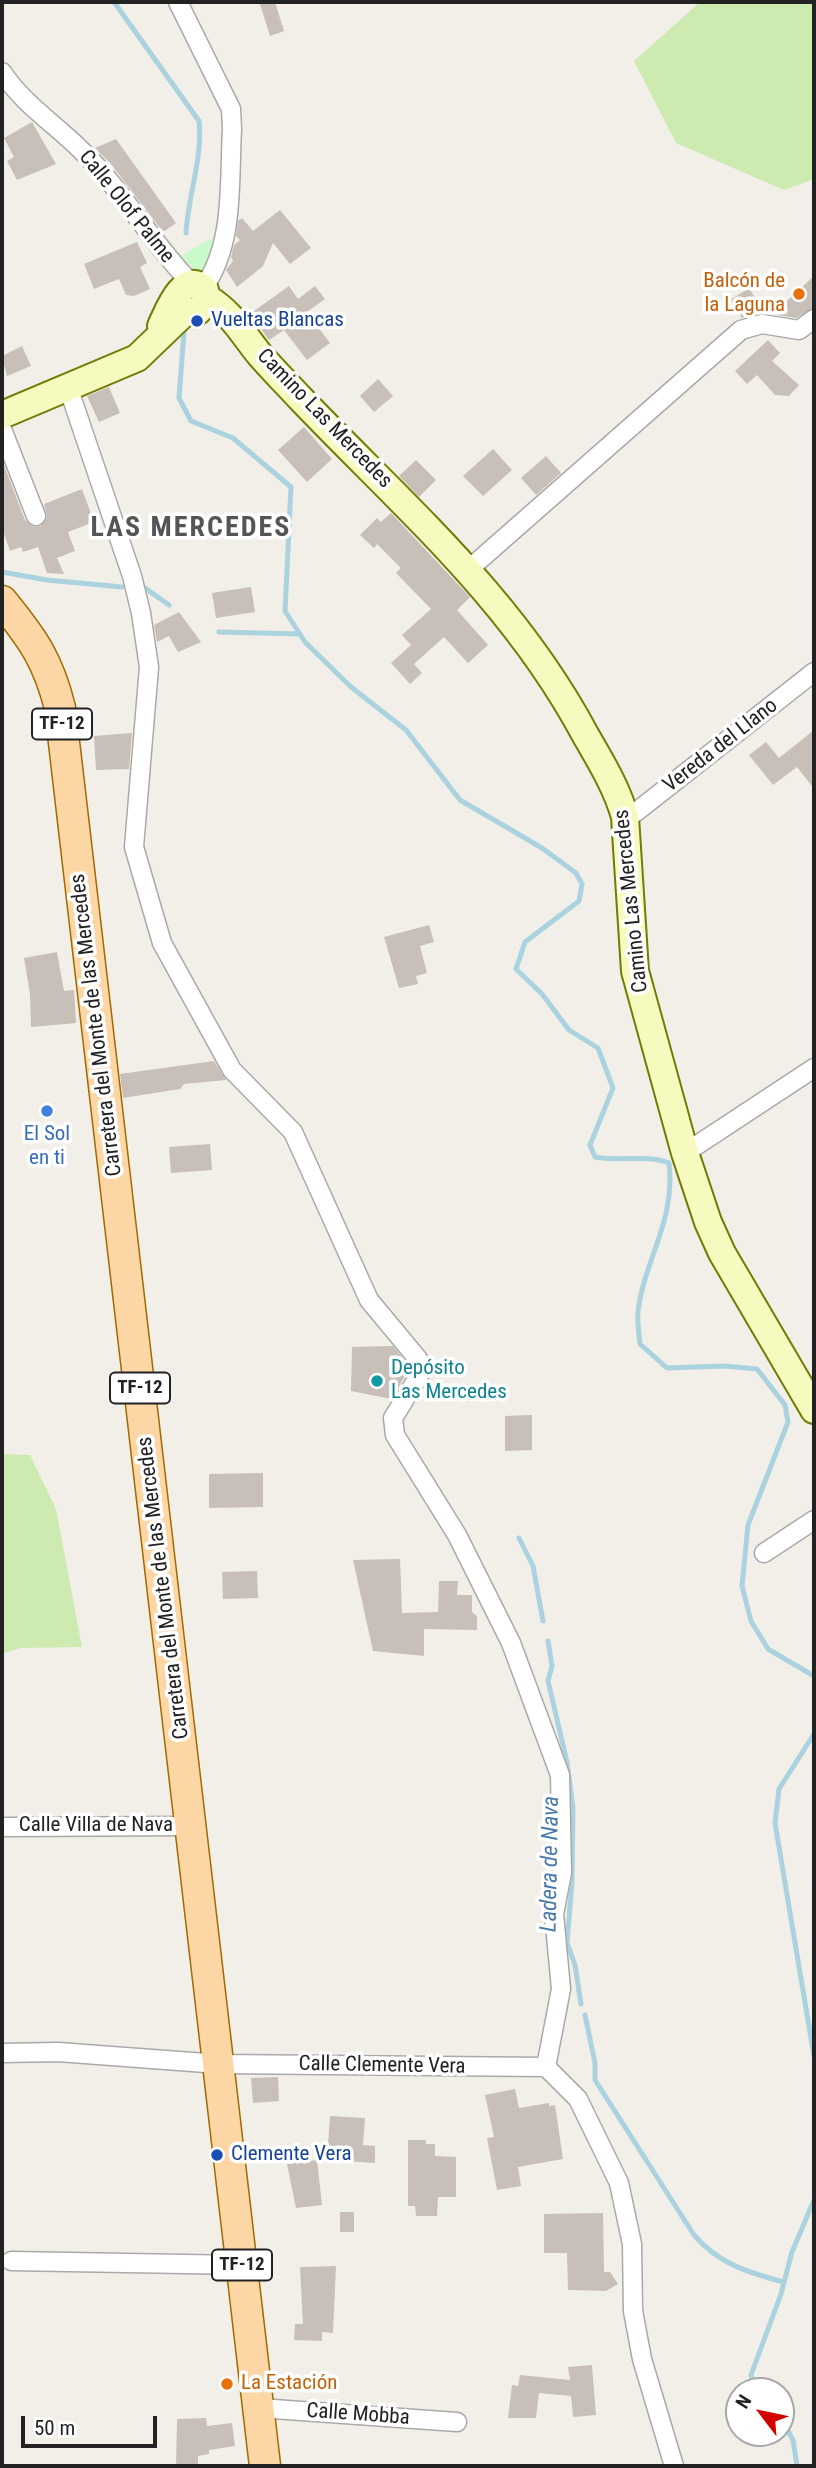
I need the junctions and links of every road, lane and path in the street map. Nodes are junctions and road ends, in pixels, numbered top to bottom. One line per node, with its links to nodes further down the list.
1 (178, 2): 3 (street)
2 (2, 72): 3 (street, Calle Olof Palme)
3 (193, 295): 5 (main road); 9 (main road, Camino Las Mercedes)
4 (814, 319): 9 (street)
5 (68, 387): 6 (main road); 22 (street)
6 (2, 415)
7 (2, 429): 8 (street)
8 (36, 516)
9 (468, 570): 12 (main road, Camino Las Mercedes)
10 (2, 601): 18 (main road, Carretera del Monte de las Mercedes / TF-12)
11 (814, 672): 12 (street, Vereda del Llano)
12 (625, 817): 14 (main road, Camino Las Mercedes)
13 (814, 1068): 14 (street)
14 (685, 1153): 15 (main road, Camino Las Mercedes)
15 (814, 1410)
16 (814, 1520): 17 (street)
17 (764, 1553)
18 (191, 1826): 19 (street, Calle Villa de Nava); 21 (main road, Carretera del Monte de las Mercedes / TF-12)
19 (2, 1827)
20 (2, 2053): 21 (street, Calle Clemente Vera)
21 (219, 2064): 22 (street, Calle Clemente Vera); 24 (main road, Carretera del Monte de las Mercedes / TF-12)
22 (546, 2067): 28 (street)
23 (11, 2261): 24 (street)
24 (242, 2265): 25 (main road, Carretera del Monte de las Mercedes / TF-12)
25 (259, 2408): 26 (street, Calle Mobba); 27 (main road, Carretera del Monte de las Mercedes / TF-12)
26 (457, 2422)
27 (265, 2466)
28 (674, 2466)

